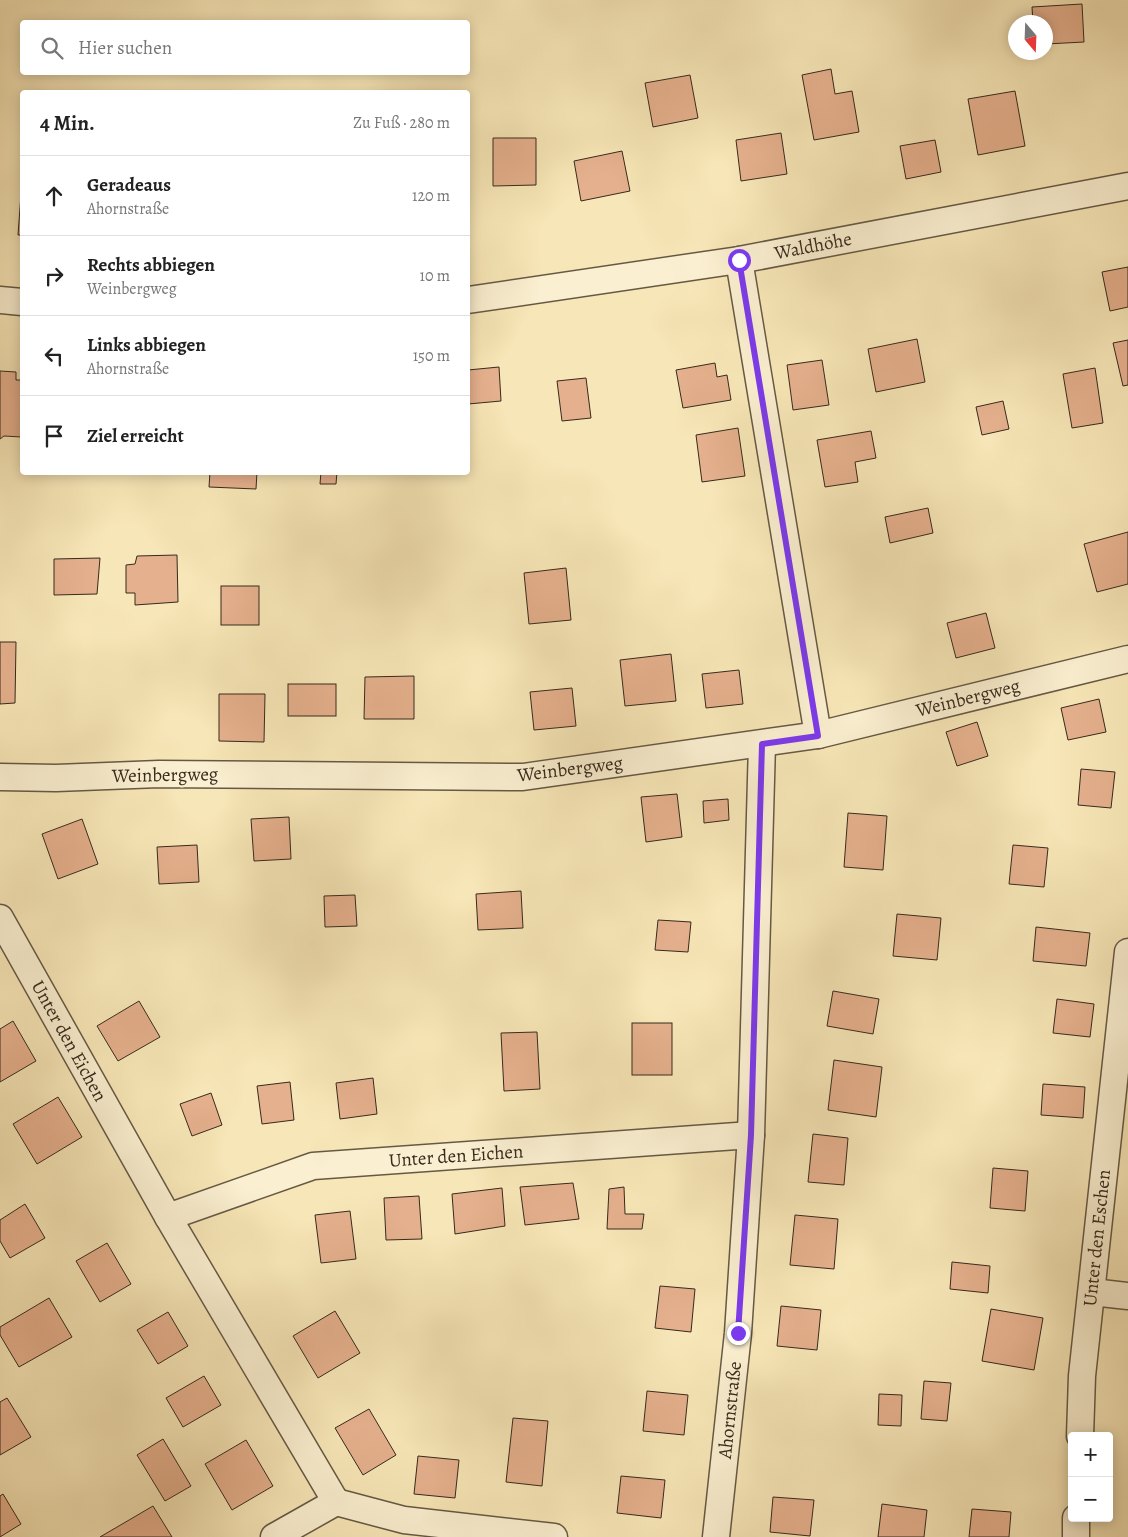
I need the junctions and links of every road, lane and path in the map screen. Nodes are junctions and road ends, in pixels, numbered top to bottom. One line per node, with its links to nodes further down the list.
1 (1128, 186): 2 (street, Waldhöhe)
2 (739, 260): 4 (street, Waldhöhe); 7 (street)
3 (0, 300): 5 (street)
4 (470, 300)
5 (20, 302)
6 (1128, 659): 7 (street, Weinbergweg)
7 (818, 736): 8 (street, Weinbergweg)
8 (762, 744): 9 (street, Weinbergweg); 12 (street, Ahornstraße)
9 (0, 777)
10 (0, 918): 13 (street, Unter den Eichen)
11 (1128, 952): 14 (street, Unter den Eschen)
12 (751, 1135): 13 (street, Unter den Eichen); 22 (street, Ahornstraße)
13 (168, 1217): 17 (street, Unter den Eichen)
14 (1092, 1292): 15 (street); 16 (street, Unter den Eschen)
15 (1128, 1296)
16 (1080, 1432)
17 (336, 1502): 19 (street); 20 (street)
18 (1076, 1522): 23 (street)
19 (403, 1528): 21 (street)
20 (274, 1537)
21 (554, 1537)
22 (716, 1537)
23 (1076, 1537)

